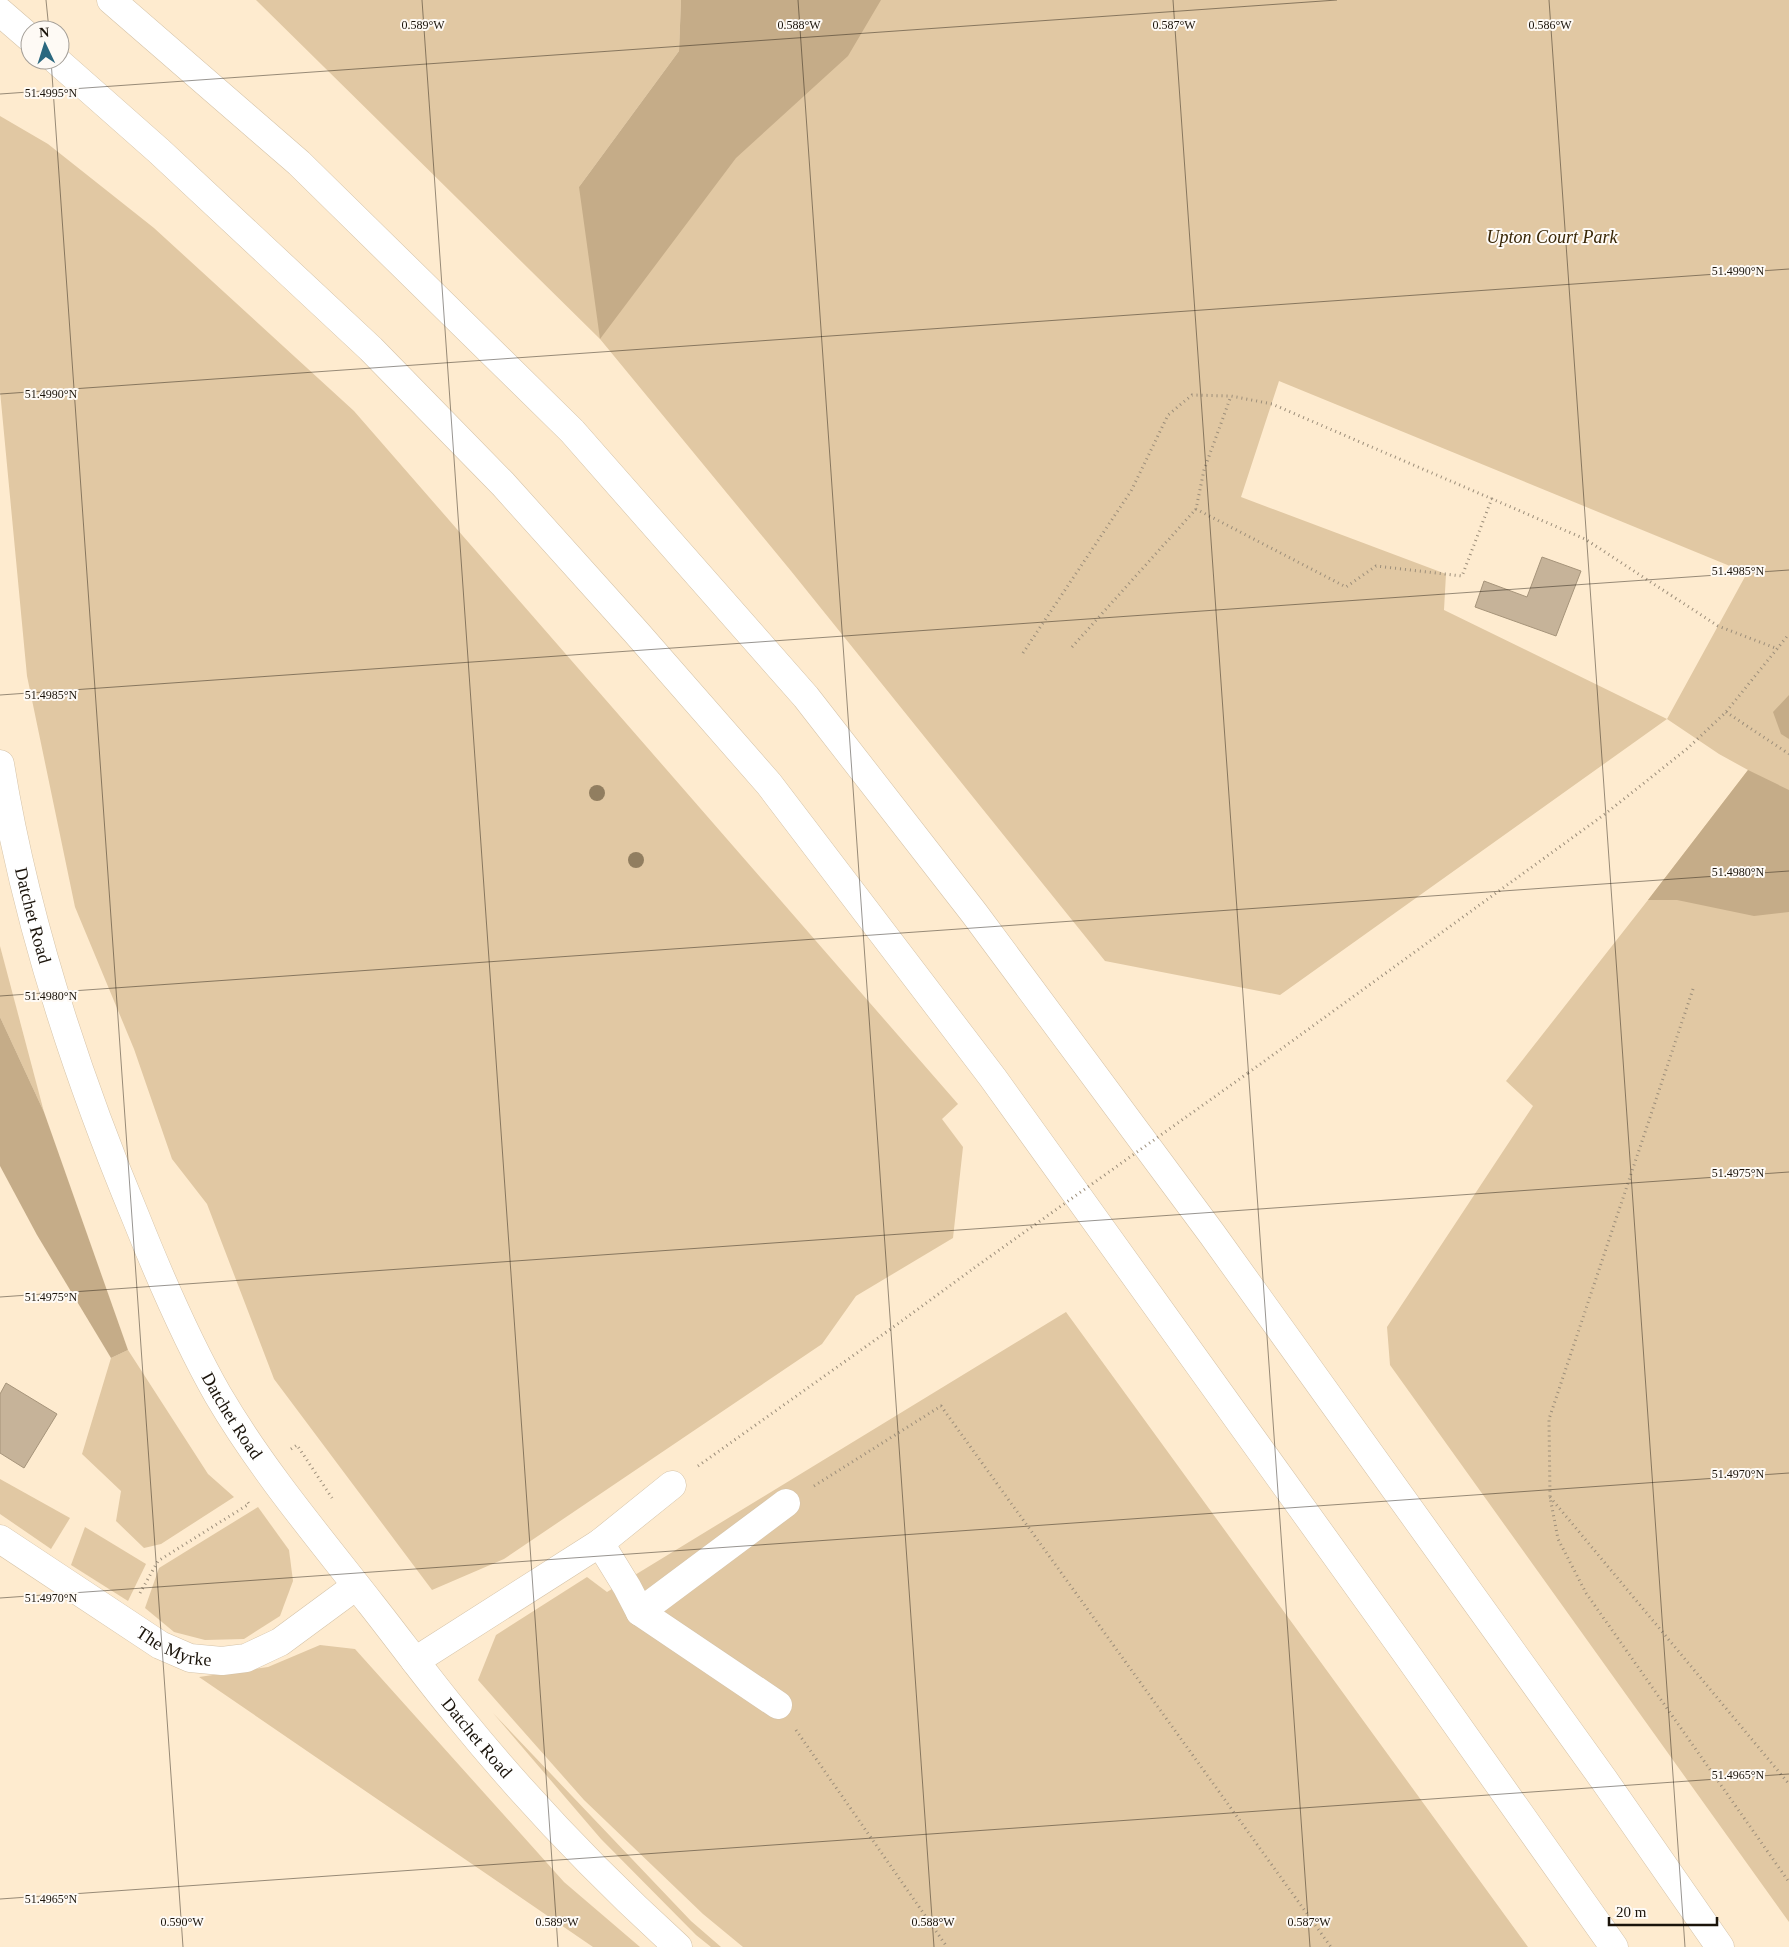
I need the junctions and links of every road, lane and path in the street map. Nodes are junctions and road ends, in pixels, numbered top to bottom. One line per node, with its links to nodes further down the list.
1 (112, 0): 35 (main road)
2 (0, 12): 3 (main road)
3 (20, 29)
4 (67, 70): 34 (main road)
5 (1231, 396): 6 (path); 7 (path); 11 (path)
6 (1492, 498): 7 (path); 10 (path)
7 (1196, 509): 9 (path)
8 (1789, 634): 10 (path)
9 (1072, 647)
10 (1778, 649): 12 (path)
11 (1023, 653)
12 (1726, 712): 13 (path); 17 (path, bridge)
13 (1789, 754)
14 (0, 764): 24 (main road, Datchet Road)
15 (1693, 989): 19 (path)
16 (297, 1445): 20 (path)
17 (672, 1485): 23 (main road)
18 (245, 1496): 26 (path)
19 (1550, 1497): 29 (path); 30 (path)
20 (335, 1502)
21 (786, 1503): 25 (main road); 33 (path)
22 (0, 1539): 26 (main road, The Myrke)
23 (600, 1543): 25 (main road); 27 (main road)
24 (356, 1586): 26 (main road, The Myrke); 27 (main road, Datchet Road)
25 (640, 1612): 28 (main road)
26 (125, 1622)
27 (415, 1660): 31 (main road, Datchet Road)
28 (778, 1705): 32 (path)
29 (1789, 1784)
30 (1789, 1882)
31 (678, 1947)
32 (947, 1947)
33 (1331, 1947)
34 (1614, 1947)
35 (1720, 1947)

